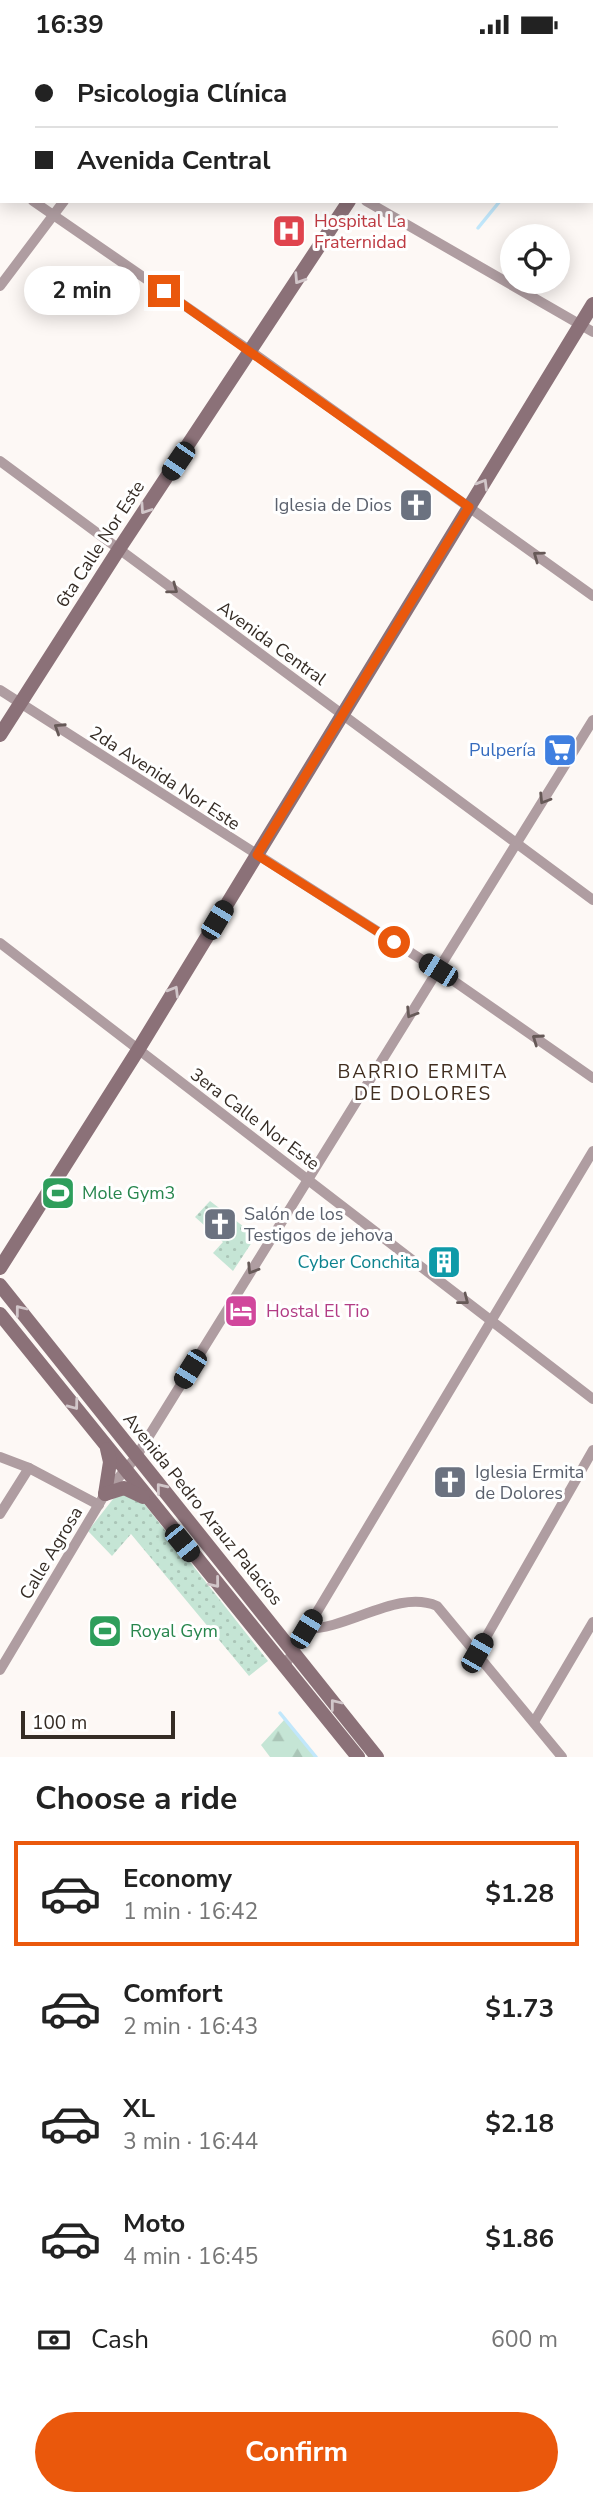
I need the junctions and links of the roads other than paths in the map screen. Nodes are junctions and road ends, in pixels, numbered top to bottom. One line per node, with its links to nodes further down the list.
1 (36, 203): 5 (street)
2 (63, 203): 5 (street)
3 (348, 203): 9 (street, 6ta Calle Nor Este, one-way to 9)
4 (369, 203): 8 (street)
5 (53, 216): 6 (street); 9 (street)
6 (0, 286)
7 (593, 304): 8 (street)
8 (587, 329): 11 (street, one-way to 8)
9 (252, 352): 11 (street); 12 (street, 6ta Calle Nor Este, one-way to 12)
10 (0, 461): 12 (street, Avenida Central)
11 (469, 507): 13 (street, one-way to 11); 16 (street)
12 (118, 549): 15 (street, 6ta Calle Nor Este); 16 (street, Avenida Central, one-way to 16)
13 (593, 596)
14 (0, 690): 15 (street, 2da Avenida Nor Este)
15 (20, 703): 18 (street, 6ta Calle Nor Este); 20 (street, 2da Avenida Nor Este, one-way to 15)
16 (343, 714): 19 (street, Avenida Central); 20 (street)
17 (593, 720): 19 (street, Calle Agrosa, one-way to 19)
18 (0, 734)
19 (516, 844): 21 (street, Avenida Central); 23 (street, Calle Agrosa)
20 (257, 855): 23 (street, 2da Avenida Nor Este); 24 (street, one-way to 20)
21 (593, 900)
22 (0, 943): 24 (street, 3era Calle Nor Este)
23 (438, 970): 25 (street, 2da Avenida Nor Este, one-way to 23); 27 (street, Calle Agrosa, one-way to 27)
24 (138, 1050): 27 (street, 3era Calle Nor Este); 28 (street)
25 (593, 1078)
26 (593, 1151): 31 (street)
27 (308, 1179): 31 (street, 3era Calle Nor Este, one-way to 31); 38 (street, Calle Agrosa, one-way to 38)
28 (0, 1268)
29 (0, 1285): 32 (street, Avenida Pedro Arauz Palacios, one-way to 29)
30 (0, 1314): 33 (street, Avenida Pedro Arauz Palacios)
31 (491, 1321): 34 (street, 3era Calle Nor Este); 45 (street)
32 (58, 1357): 33 (street); 38 (street, Avenida Pedro Arauz Palacios)
33 (44, 1367): 35 (street, Avenida Pedro Arauz Palacios, one-way to 35)
34 (593, 1399)
35 (106, 1448): 40 (street, Avenida Pedro Arauz Palacios); 41 (street)
36 (593, 1450): 47 (street)
37 (0, 1457): 39 (street)
38 (136, 1457): 40 (street, Calle Agrosa); 46 (street, Avenida Pedro Arauz Palacios, one-way to 38)
39 (29, 1468): 41 (street); 43 (street)
40 (123, 1470): 41 (street, Calle Agrosa); 42 (street, Avenida Pedro Arauz Palacios)
41 (102, 1500): 42 (street); 49 (street, Calle Agrosa)
42 (148, 1500): 48 (street, Avenida Pedro Arauz Palacios, one-way to 48)
43 (0, 1514)
44 (593, 1622): 50 (street)
45 (306, 1629): 46 (street); 47 (street)
46 (293, 1651): 48 (street); 51 (street, Avenida Pedro Arauz Palacios, one-way to 46)
47 (477, 1653): 50 (street)
48 (284, 1667): 52 (street, Avenida Pedro Arauz Palacios)
49 (0, 1670)
50 (534, 1722): 53 (street)
51 (373, 1751): 52 (street)
52 (357, 1756)
53 (562, 1757)

